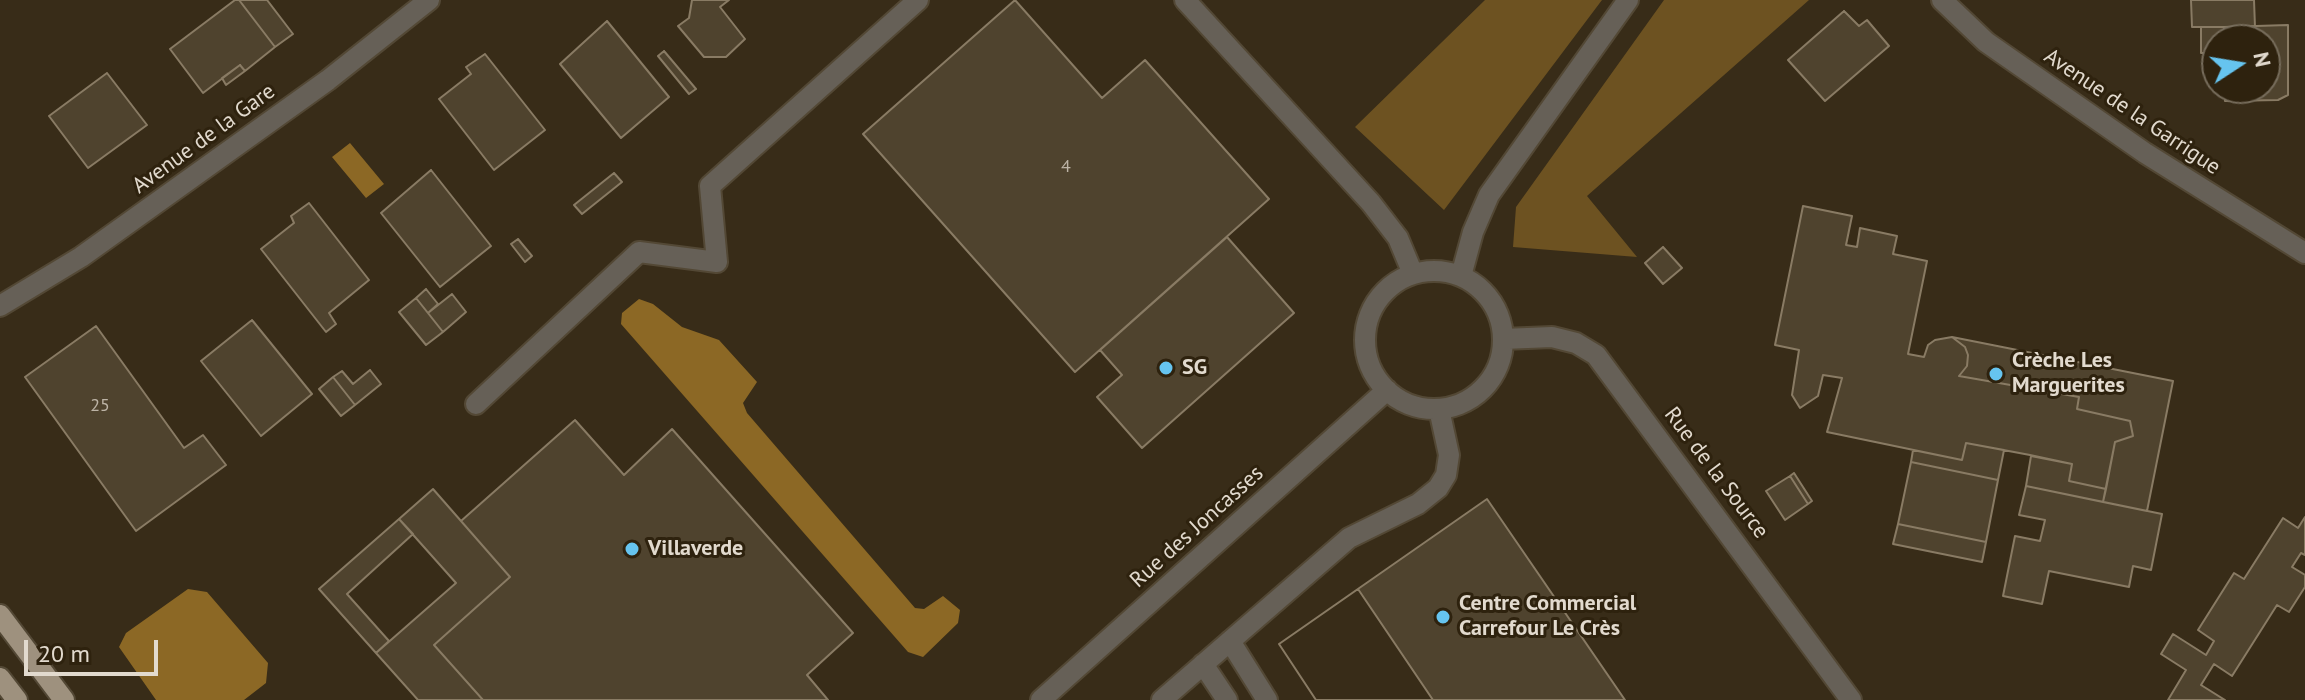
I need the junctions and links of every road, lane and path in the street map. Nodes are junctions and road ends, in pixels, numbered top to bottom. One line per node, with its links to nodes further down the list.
1 (429, 0): 9 (street, Avenue de la Gare)
2 (918, 0): 12 (street)
3 (1185, 0): 7 (street)
4 (1628, 0): 8 (street)
5 (1942, 0): 6 (street, Avenue de la Garrigue)
6 (2305, 253)
7 (1413, 274): 8 (street); 11 (street)
8 (1461, 276): 10 (street)
9 (0, 306)
10 (1503, 339): 13 (street); 24 (street, Rue de la Source)
11 (1387, 390): 13 (street); 20 (street, Rue des Joncasses)
12 (476, 404)
13 (1439, 409): 15 (street)
14 (0, 615): 19 (main road)
15 (1230, 641): 16 (street); 23 (street)
16 (1203, 664): 21 (street); 22 (street)
17 (0, 678): 18 (main road)
18 (17, 700)
19 (64, 700)
20 (1041, 700)
21 (1162, 700)
22 (1227, 700)
23 (1267, 700)
24 (1851, 700)

